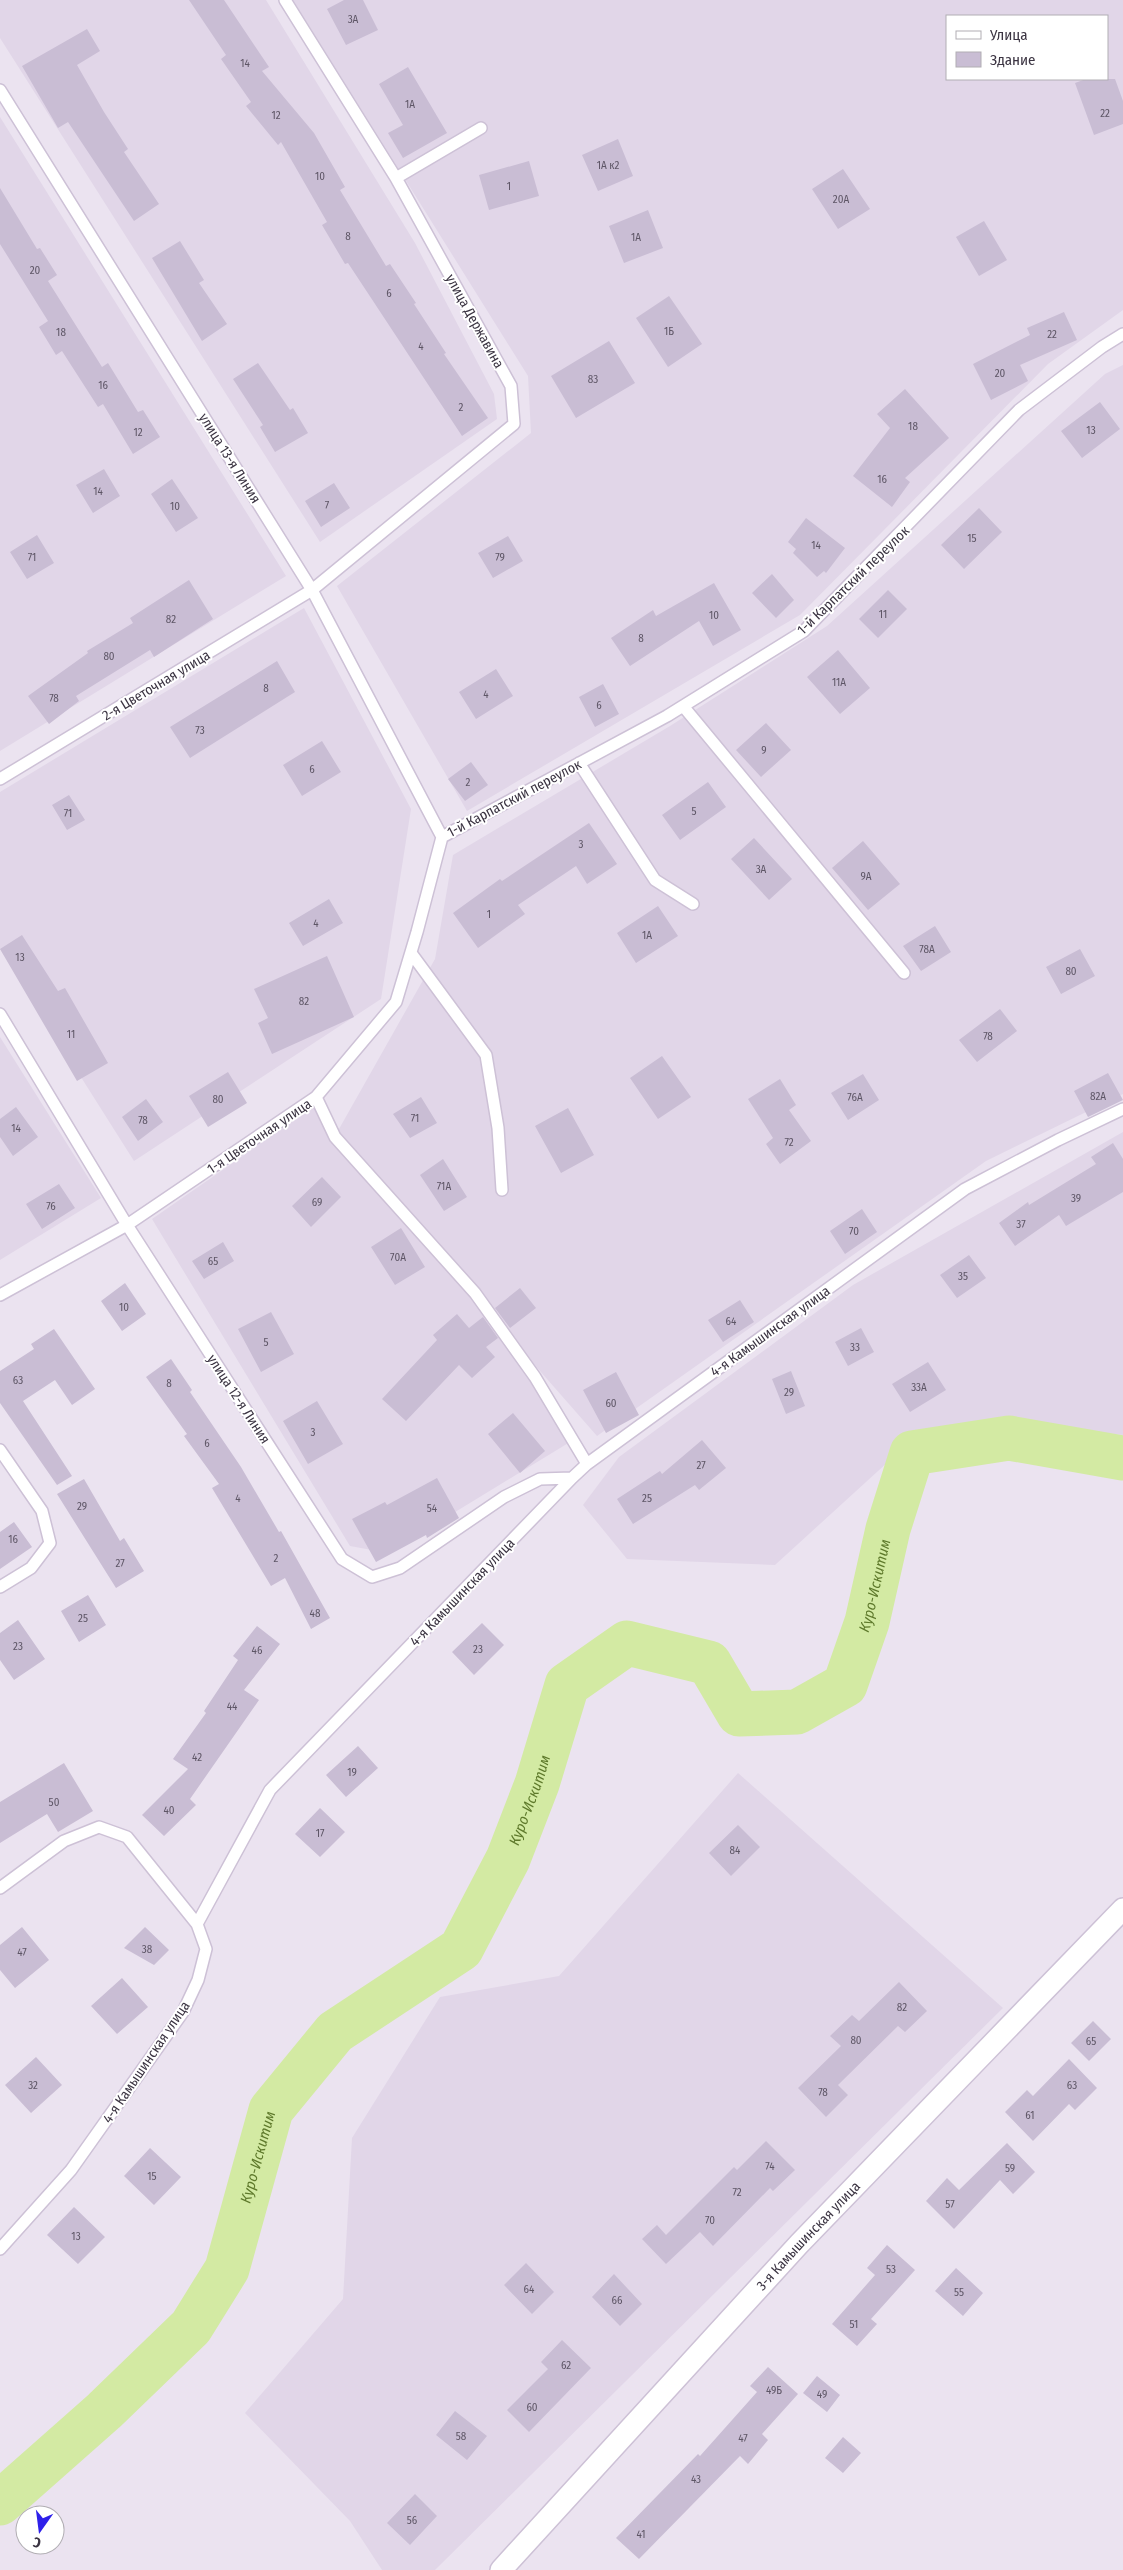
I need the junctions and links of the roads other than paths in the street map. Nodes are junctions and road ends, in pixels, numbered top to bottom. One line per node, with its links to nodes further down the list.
1 (285, 0): 4 (lane, улица Державина)
2 (0, 90): 6 (lane, улица 13-я Линия)
3 (481, 128): 4 (lane)
4 (396, 178): 6 (lane, улица Державина)
5 (1123, 334): 7 (lane, 1-й Карпатский переулок)
6 (312, 590): 9 (lane, 2-я Цветочная улица); 10 (lane, улица 13-я Линия)
7 (683, 706): 8 (lane, 1-й Карпатский переулок); 13 (lane)
8 (580, 763): 10 (lane, 1-й Карпатский переулок); 11 (lane)
9 (0, 780)
10 (442, 837): 12 (lane, 1-я Цветочная улица)
11 (693, 904)
12 (411, 953): 15 (lane, 1-я Цветочная улица); 17 (lane)
13 (904, 973)
14 (0, 1014): 18 (lane, улица 12-я Линия)
15 (316, 1097): 18 (lane, 1-я Цветочная улица); 21 (lane)
16 (1123, 1109): 21 (lane, 4-я Камышинская улица)
17 (502, 1190)
18 (127, 1224): 19 (lane, 1-я Цветочная улица); 22 (lane, улица 12-я Линия)
19 (0, 1295)
20 (0, 1450): 23 (lane)
21 (587, 1464): 22 (lane, 4-я Камышинская улица)
22 (572, 1478): 26 (lane, 4-я Камышинская улица)
23 (0, 1587)
24 (0, 1888): 26 (lane)
25 (1123, 1909): 28 (street, 3-я Камышинская улица)
26 (196, 1924): 27 (lane, 4-я Камышинская улица)
27 (0, 2249)
28 (501, 2570)

